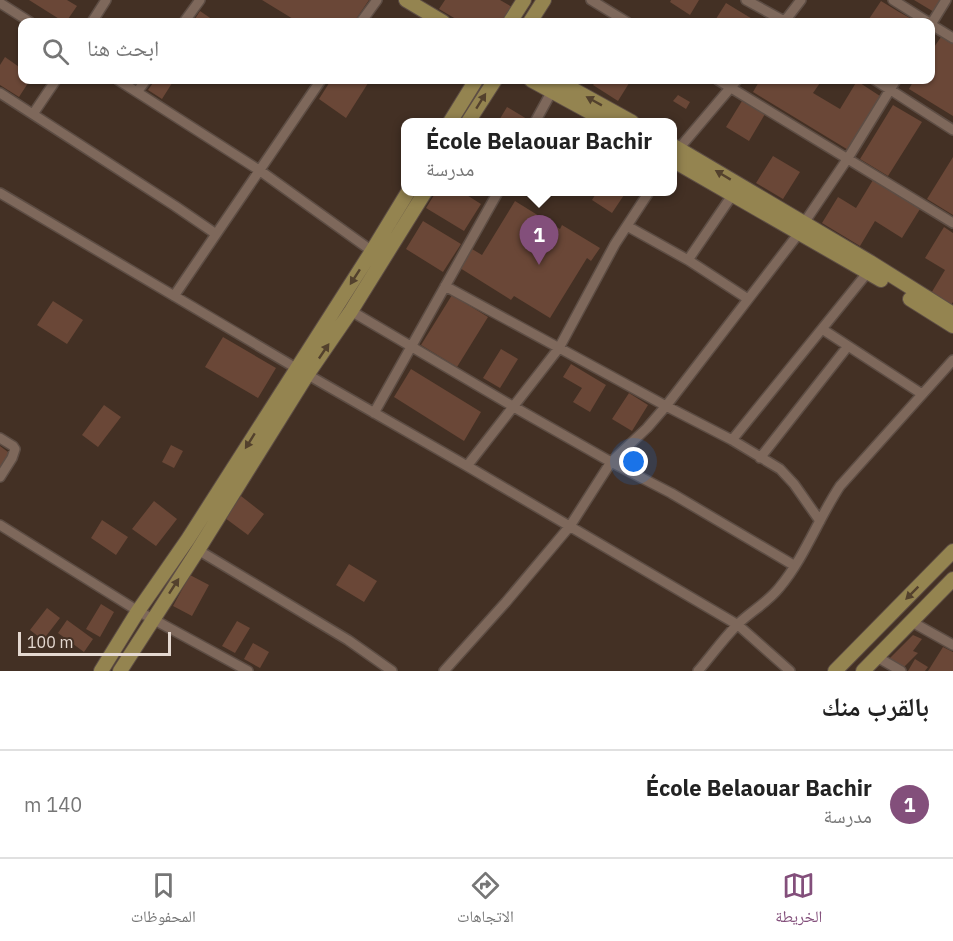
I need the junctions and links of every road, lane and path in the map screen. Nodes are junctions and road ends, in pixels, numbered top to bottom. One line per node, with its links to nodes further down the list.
1 (106, 0): 14 (street)
2 (200, 0): 15 (street)
3 (377, 0): 16 (street)
4 (406, 0): 17 (main road)
5 (544, 0): 19 (main road)
6 (591, 0): 20 (street)
7 (746, 0): 21 (street)
8 (801, 0): 22 (street)
9 (892, 0): 23 (street)
10 (946, 0): 24 (street)
11 (520, 1): 18 (main road)
12 (0, 3): 13 (street)
13 (24, 18)
14 (95, 18)
15 (187, 18)
16 (364, 18)
17 (436, 18)
18 (512, 18)
19 (533, 18)
20 (620, 18)
21 (778, 18)
22 (788, 18)
23 (920, 18)
24 (934, 18)
25 (935, 27): 26 (street)
26 (953, 38)
27 (53, 84): 41 (street)
28 (125, 84): 39 (street)
29 (143, 84): 39 (street)
30 (318, 84): 52 (street)
31 (474, 84): 42 (main road)
32 (492, 84): 43 (main road, one-way to 32)
33 (733, 84): 48 (street)
34 (736, 84): 51 (street)
35 (882, 84): 38 (street)
36 (893, 84): 38 (street)
37 (554, 85): 44 (street); 45 (main road); 46 (main road, one-way to 37)
38 (890, 89): 47 (street); 51 (street)
39 (138, 92): 52 (street)
40 (0, 93): 41 (street)
41 (33, 114): 62 (street)
42 (453, 118)
43 (471, 118)
44 (538, 118)
45 (601, 118)
46 (622, 118)
47 (953, 130)
48 (677, 150)
49 (677, 155): 54 (main road)
50 (677, 155): 61 (main road, one-way to 50)
51 (848, 158): 59 (street); 61 (street)
52 (260, 170): 62 (street); 63 (street)
53 (0, 193): 67 (street)
54 (733, 194): 61 (main road); 64 (street)
55 (406, 196): 63 (main road)
56 (422, 196): 69 (main road)
57 (496, 196): 66 (street)
58 (646, 196): 60 (street)
59 (953, 223)
60 (627, 226): 64 (street); 75 (street)
61 (801, 228): 65 (main road); 68 (street); 70 (main road)
62 (216, 234): 67 (street)
63 (372, 250): 77 (main road, one-way to 77)
64 (688, 260): 68 (street)
65 (868, 272): 71 (main road); 72 (street)
66 (445, 286): 73 (street); 75 (street)
67 (174, 296): 77 (street)
68 (748, 299): 79 (street)
69 (351, 310): 73 (street); 77 (main road, one-way to 69)
70 (953, 314)
71 (953, 326)
72 (822, 329): 74 (street); 83 (street)
73 (411, 345): 80 (street); 81 (street)
74 (848, 346): 78 (street); 84 (street)
75 (559, 348): 79 (street); 80 (street)
76 (953, 360): 78 (street)
77 (302, 372): 81 (street); 91 (main road); 95 (main road, one-way to 95)
78 (922, 394): 88 (street)
79 (666, 406): 83 (street); 85 (street)
80 (513, 407): 85 (street); 86 (street)
81 (374, 412): 86 (street)
82 (0, 438): 87 (street)
83 (732, 440): 84 (street)
84 (760, 458): 88 (street)
85 (611, 462): 90 (street); 93 (street)
86 (467, 466): 90 (street)
87 (0, 477)
88 (820, 521): 93 (street)
89 (0, 525): 95 (street)
90 (570, 526): 98 (street); 105 (street)
91 (198, 550): 96 (main road, one-way to 91); 104 (street)
92 (953, 551): 108 (main road, one-way to 108)
93 (795, 566): 98 (street)
94 (953, 579): 97 (main road)
95 (138, 611): 96 (street); 101 (main road)
96 (154, 619): 102 (main road); 103 (street)
97 (912, 621): 99 (street); 100 (main road)
98 (738, 625): 106 (street); 107 (street)
99 (953, 645)
100 (877, 657): 109 (main road); 110 (street)
101 (101, 671)
102 (120, 671)
103 (248, 671)
104 (393, 671)
105 (444, 671)
106 (698, 671)
107 (790, 671)
108 (835, 671)
109 (863, 671)
110 (901, 671)

